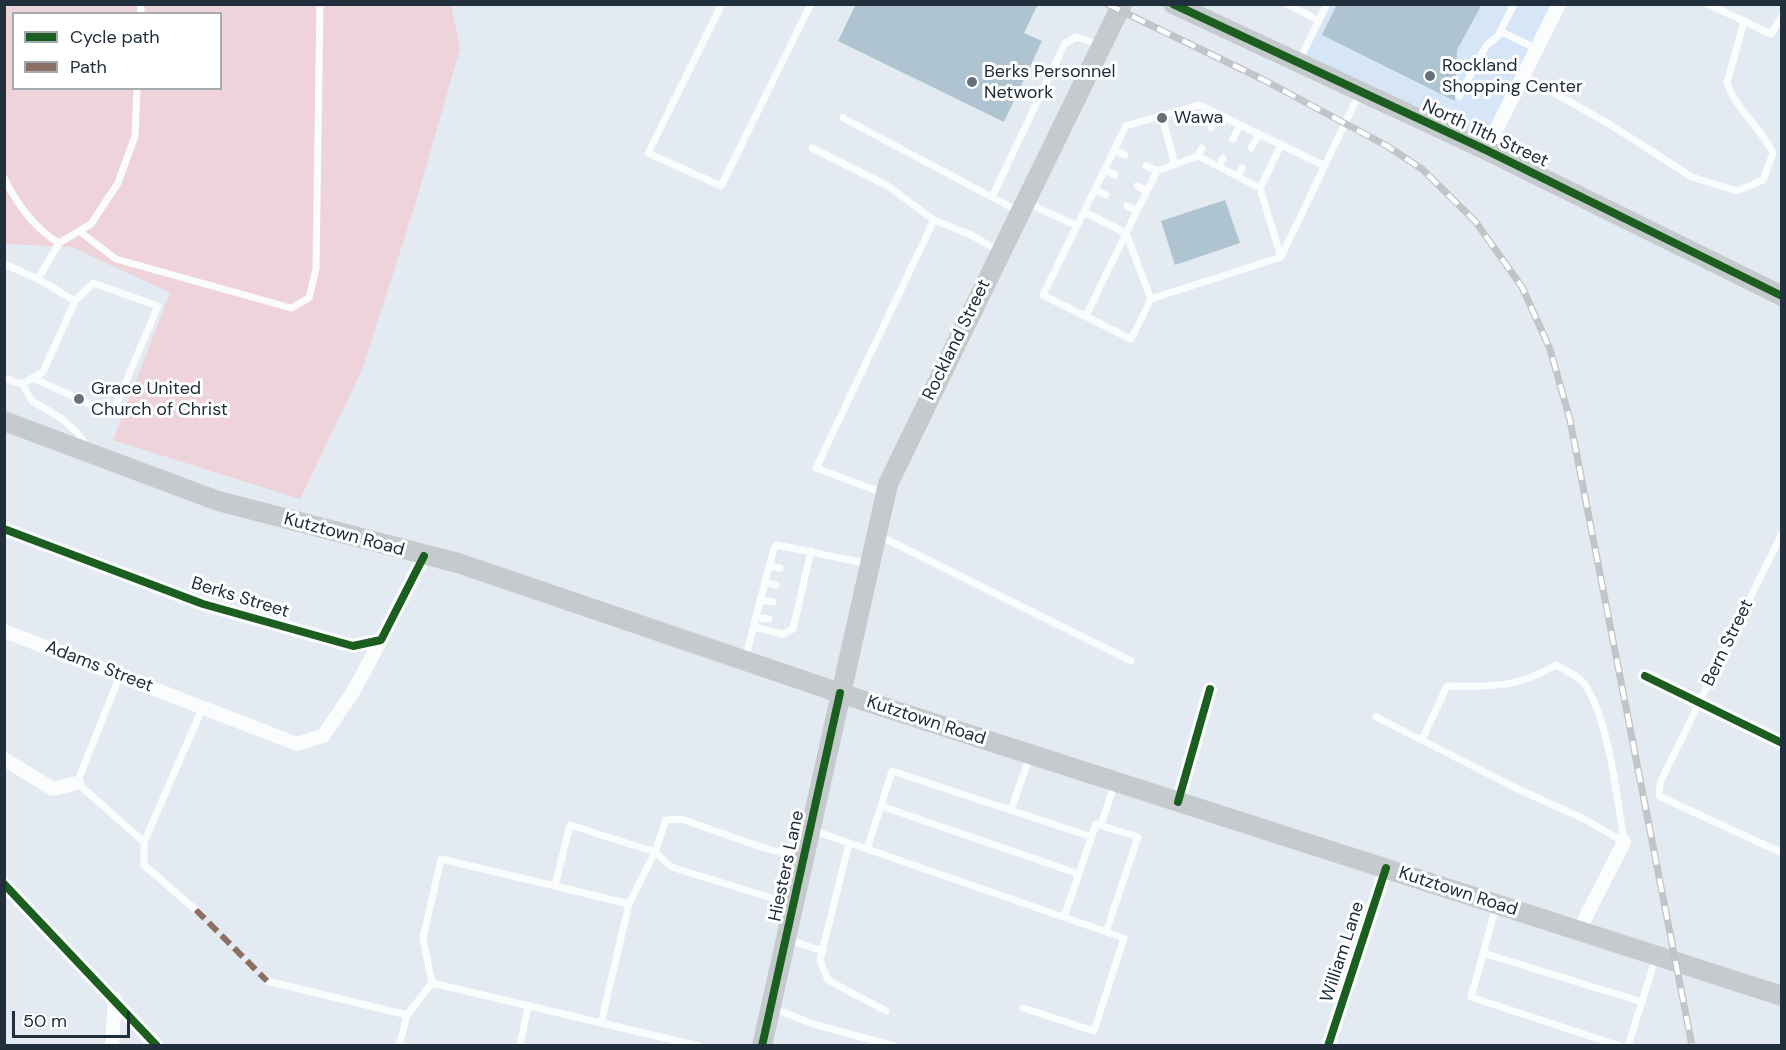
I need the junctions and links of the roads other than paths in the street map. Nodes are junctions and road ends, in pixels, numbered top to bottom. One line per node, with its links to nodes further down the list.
1 (320, 4): 60 (lane)
2 (722, 4): 3 (lane)
3 (811, 4)
4 (1122, 4): 15 (main road, Rockland Street)
5 (1173, 4): 17 (main road, North 11th Street)
6 (1287, 4): 12 (lane)
7 (1328, 4): 12 (lane)
8 (1514, 4): 14 (lane)
9 (1559, 4): 16 (street)
10 (1708, 4): 13 (lane)
11 (1782, 16): 13 (lane)
12 (1319, 21): 17 (lane)
13 (1744, 21): 18 (lane)
14 (1500, 32): 16 (lane); 21 (lane)
15 (1101, 46): 52 (lane); 54 (main road, Rockland Street)
16 (1537, 49): 18 (street)
17 (1299, 61): 20 (main road, North 11th Street)
18 (1523, 76): 34 (street)
19 (137, 90): 60 (lane)
20 (1360, 92): 34 (main road, North 11th Street); 40 (lane)
21 (1459, 96)
22 (1218, 114): 23 (lane); 25 (lane); 26 (lane)
23 (1162, 116): 33 (lane); 38 (lane)
24 (843, 118): 52 (lane)
25 (1240, 125): 27 (lane); 28 (lane)
26 (1211, 128)
27 (1258, 134): 29 (lane); 32 (lane)
28 (1233, 139)
29 (1281, 145): 40 (lane); 49 (lane)
30 (812, 148): 58 (lane)
31 (1202, 148): 36 (lane)
32 (1251, 148)
33 (1115, 150): 35 (lane); 43 (lane)
34 (1486, 150): 67 (main road, North 11th Street)
35 (1125, 155)
36 (1198, 156): 38 (lane); 41 (lane)
37 (1223, 158): 41 (lane)
38 (1175, 165): 44 (lane)
39 (1146, 166): 44 (lane)
40 (1325, 166): 64 (lane)
41 (1219, 167): 46 (lane)
42 (1242, 168): 46 (lane)
43 (1105, 170): 45 (lane); 50 (lane)
44 (1157, 171): 51 (lane)
45 (1115, 175)
46 (1238, 176): 49 (lane)
47 (4, 178): 62 (lane)
48 (1137, 186): 51 (lane)
49 (1260, 188): 64 (lane)
50 (1095, 190): 53 (lane); 57 (lane)
51 (1147, 191): 56 (lane)
52 (993, 195): 54 (lane)
53 (1106, 195)
54 (1022, 206): 59 (lane); 63 (main road, Rockland Street)
55 (1127, 206): 56 (lane)
56 (1137, 211): 61 (lane)
57 (1084, 212): 59 (lane); 61 (lane)
58 (934, 220): 63 (lane); 76 (lane)
59 (1077, 226): 70 (lane)
60 (79, 231): 62 (lane)
61 (1126, 233): 68 (lane); 70 (lane)
62 (59, 243): 66 (lane)
63 (1000, 251): 76 (main road, Rockland Street)
64 (1281, 257): 68 (lane)
65 (4, 264): 66 (lane)
66 (38, 279): 69 (lane)
67 (1782, 296)
68 (1151, 299): 70 (lane)
69 (75, 302): 72 (lane); 72 (lane)
70 (1086, 316)
71 (4, 378): 73 (lane)
72 (33, 378): 73 (lane)
73 (22, 384): 75 (lane)
74 (4, 421): 75 (main road, Kutztown Road)
75 (92, 454): 81 (main road, Kutztown Road)
76 (886, 493): 79 (main road, Rockland Street)
77 (4, 529): 99 (street, Berks Street)
78 (1782, 533): 106 (lane, Bern Street)
79 (876, 534): 82 (main road, Rockland Street); 101 (lane)
80 (811, 551): 82 (lane); 83 (lane); 86 (lane)
81 (424, 556): 99 (street); 100 (main road, Kutztown Road)
82 (869, 564): 105 (main road, Rockland Street)
83 (769, 566): 84 (lane); 87 (lane)
84 (780, 568)
85 (797, 572): 86 (lane)
86 (806, 573): 90 (lane)
87 (765, 582): 88 (lane); 91 (lane)
88 (776, 585)
89 (793, 588): 90 (lane)
90 (802, 591): 94 (lane)
91 (760, 600): 92 (lane); 95 (lane)
92 (773, 602)
93 (789, 606): 94 (lane)
94 (798, 607): 97 (lane)
95 (756, 617): 96 (lane); 97 (lane)
96 (769, 619)
97 (754, 627): 100 (lane)
98 (4, 631): 102 (street, Adams Street)
99 (381, 640): 107 (street, Adams Street)
100 (745, 661): 105 (main road, Kutztown Road)
101 (1131, 661)
102 (120, 675): 107 (street, Adams Street); 114 (lane)
103 (1645, 676): 106 (street)
104 (1210, 688): 115 (street)
105 (840, 693): 111 (main road, Kutztown Road); 119 (main road, Hiesters Lane)
106 (1699, 703): 110 (street); 126 (lane, Bern Street)
107 (199, 705): 121 (lane)
108 (1376, 717): 109 (lane)
109 (1422, 740): 122 (lane); 122 (lane)
110 (1782, 742)
111 (1030, 754): 113 (main road, Kutztown Road); 117 (lane)
112 (4, 759): 114 (street)
113 (1115, 782): 115 (main road, Kutztown Road); 118 (lane)
114 (77, 783): 121 (lane)
115 (1178, 802): 128 (main road, Kutztown Road)
116 (881, 806): 117 (lane); 124 (lane); 129 (lane)
117 (1011, 810): 120 (lane)
118 (1101, 825): 120 (lane); 138 (lane)
119 (810, 829): 123 (lane); 127 (main road, Hiesters Lane)
120 (1092, 837): 129 (lane)
121 (144, 842): 135 (lane)
122 (1624, 842): 137 (street)
123 (849, 843): 124 (lane); 140 (lane)
124 (867, 849): 136 (lane)
125 (655, 852): 127 (lane); 131 (lane); 132 (lane); 134 (lane)
126 (1782, 853)
127 (804, 859): 134 (main road, Hiesters Lane)
128 (1386, 868): 133 (main road, Kutztown Road); 163 (street, William Lane)
129 (1079, 874): 136 (lane)
130 (4, 884): 146 (street)
131 (555, 886): 132 (lane); 144 (lane)
132 (629, 904): 153 (lane)
133 (1496, 904): 137 (main road, Kutztown Road); 141 (lane)
134 (794, 905): 139 (main road, Hiesters Lane)
135 (196, 910)
136 (1064, 917): 138 (lane)
137 (1579, 930): 142 (main road, Kutztown Road)
138 (1106, 932): 150 (lane)
139 (786, 940): 140 (lane); 149 (main road, Hiesters Lane)
140 (823, 951): 151 (lane)
141 (1483, 953): 147 (lane); 164 (lane)
142 (1657, 956): 145 (main road, Kutztown Road); 147 (lane)
143 (267, 981): 152 (lane)
144 (432, 983): 148 (lane); 152 (lane)
145 (1782, 996)
146 (115, 999): 155 (street); 156 (street)
147 (1642, 1002): 165 (lane)
148 (528, 1006): 153 (lane); 158 (lane)
149 (771, 1007): 161 (main road, Hiesters Lane); 162 (lane)
150 (1023, 1008)
151 (886, 1011)
152 (407, 1015): 157 (lane)
153 (601, 1023): 154 (lane)
154 (656, 1036): 159 (lane); 160 (lane)
155 (112, 1046)
156 (157, 1046)
157 (399, 1046)
158 (520, 1046)
159 (654, 1046)
160 (699, 1046)
161 (762, 1046)
162 (894, 1046)
163 (1328, 1046)
164 (1620, 1046)
165 (1628, 1046)

